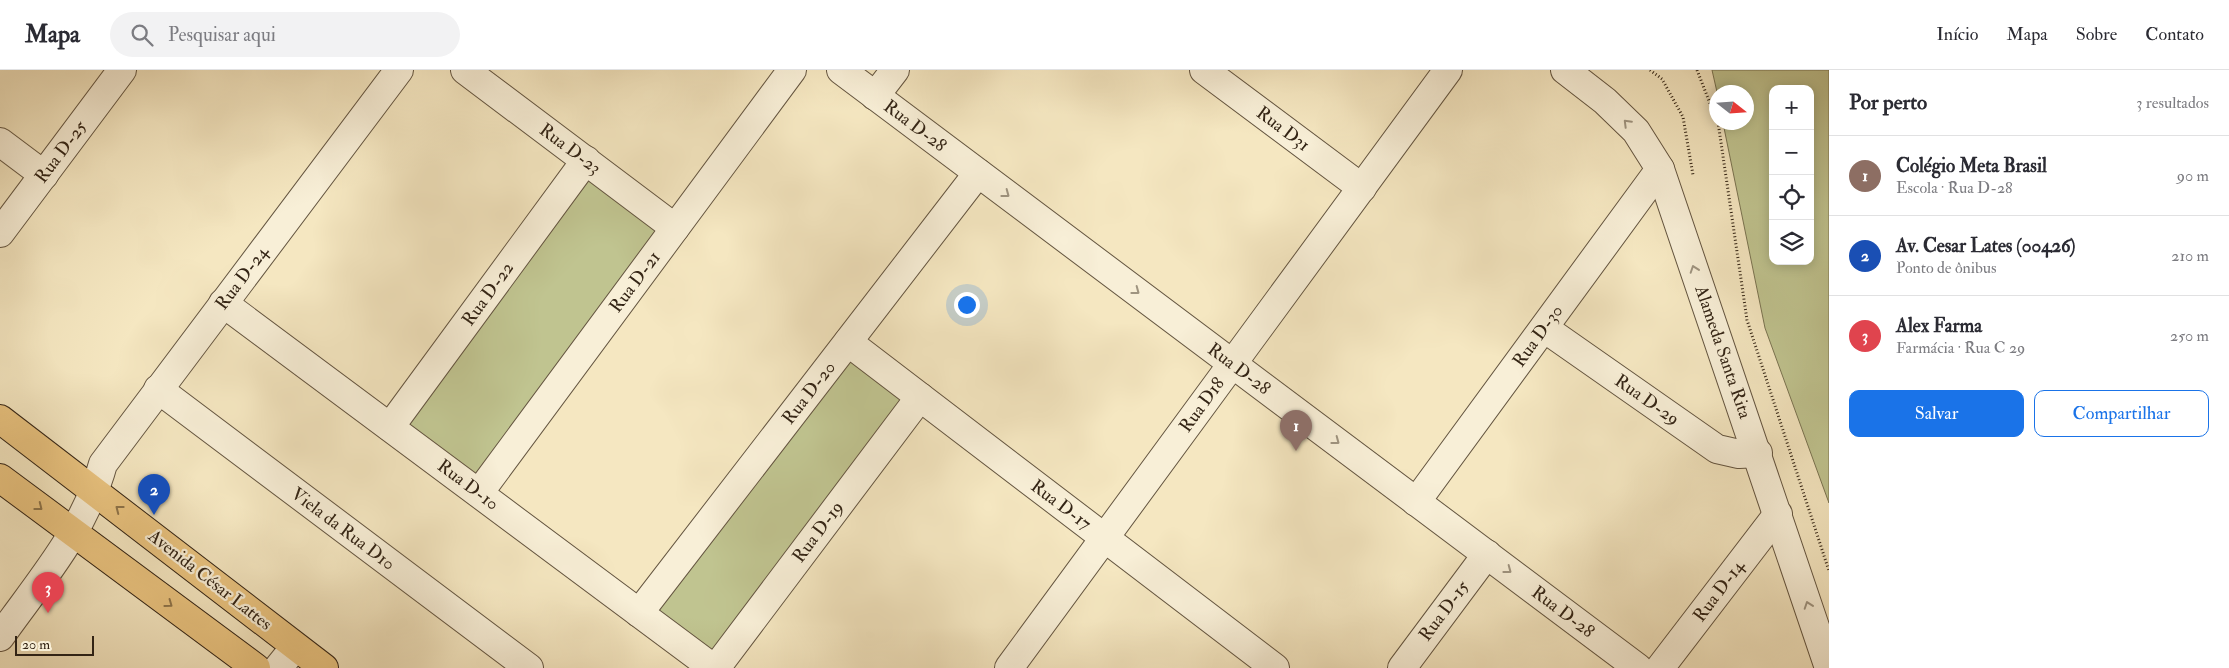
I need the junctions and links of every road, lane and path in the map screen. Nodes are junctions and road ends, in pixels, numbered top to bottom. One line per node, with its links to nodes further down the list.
1 (122, 70): 18 (street, Rua D-25)
2 (399, 70): 22 (street, Rua D-24)
3 (465, 70): 15 (street, Rua D-23)
4 (792, 70): 20 (street, Rua D-21)
5 (841, 70): 11 (street, Rua D-28)
6 (895, 70): 11 (street)
7 (1204, 70): 19 (street, Rua D31)
8 (1448, 70): 19 (street, Rua D18)
9 (1565, 70): 16 (street, Alameda Santa Rita, one-way to 9)
10 (1697, 70): 12 (path)
11 (875, 96): 17 (street, Rua D-28)
12 (1709, 101)
13 (1718, 130): 39 (path)
14 (0, 142): 18 (street)
15 (586, 160): 20 (street, Rua D-23); 29 (street, Rua D-22)
16 (1660, 169): 23 (street, Rua D-30); 30 (street, Alameda Santa Rita, one-way to 16)
17 (978, 173): 24 (street, Rua D-20); 25 (street, Rua D-28, one-way to 25)
18 (44, 175): 21 (street, Rua D-25)
19 (1362, 188): 25 (street, Rua D18)
20 (675, 228): 33 (street, Rua D-21)
21 (0, 233)
22 (223, 303): 26 (street, Rua D-24); 29 (street, Rua D-10)
23 (1544, 328): 30 (street, Rua D-29); 34 (street, Rua D-30)
24 (848, 342): 27 (street, Rua D-17); 40 (street, Rua D-20)
25 (1232, 364): 34 (street, Rua D-28, one-way to 34); 37 (street, Rua D18)
26 (158, 389): 32 (street, Rua D-24); 46 (street, Viela da Rua D10)
27 (920, 397): 37 (street, Rua D-17); 47 (street, Rua D-19)
28 (0, 418): 32 (main road, Avenida César Lattes)
29 (390, 427): 33 (street, Rua D-10)
30 (1758, 453): 35 (street, Alameda Santa Rita)
31 (0, 478): 36 (main road, one-way to 36)
32 (96, 491): 36 (street, Rua D-24); 42 (main road, Avenida César Lattes, one-way to 32)
33 (479, 493): 40 (street, Rua D-10)
34 (1416, 502): 38 (street, Rua D-28)
35 (1778, 514): 52 (street, Rua D-14); 53 (street, Alameda Santa Rita, one-way to 35)
36 (74, 534): 41 (street, Rua D-24); 43 (main road, one-way to 43)
37 (1104, 538): 48 (street, Rua D18); 49 (street, Rua D-17)
38 (1487, 554): 50 (street, Rua D-15); 51 (street, Rua D-28, one-way to 51)
39 (1829, 571)
40 (639, 613): 47 (street, Rua D-10)
41 (0, 637)
42 (295, 647): 44 (street); 45 (main road, Avenida César Lattes)
43 (256, 668)
44 (278, 668)
45 (324, 668)
46 (529, 668)
47 (714, 668)
48 (1009, 668)
49 (1275, 668)
50 (1402, 668)
51 (1638, 668)
52 (1660, 668)
53 (1829, 668)

